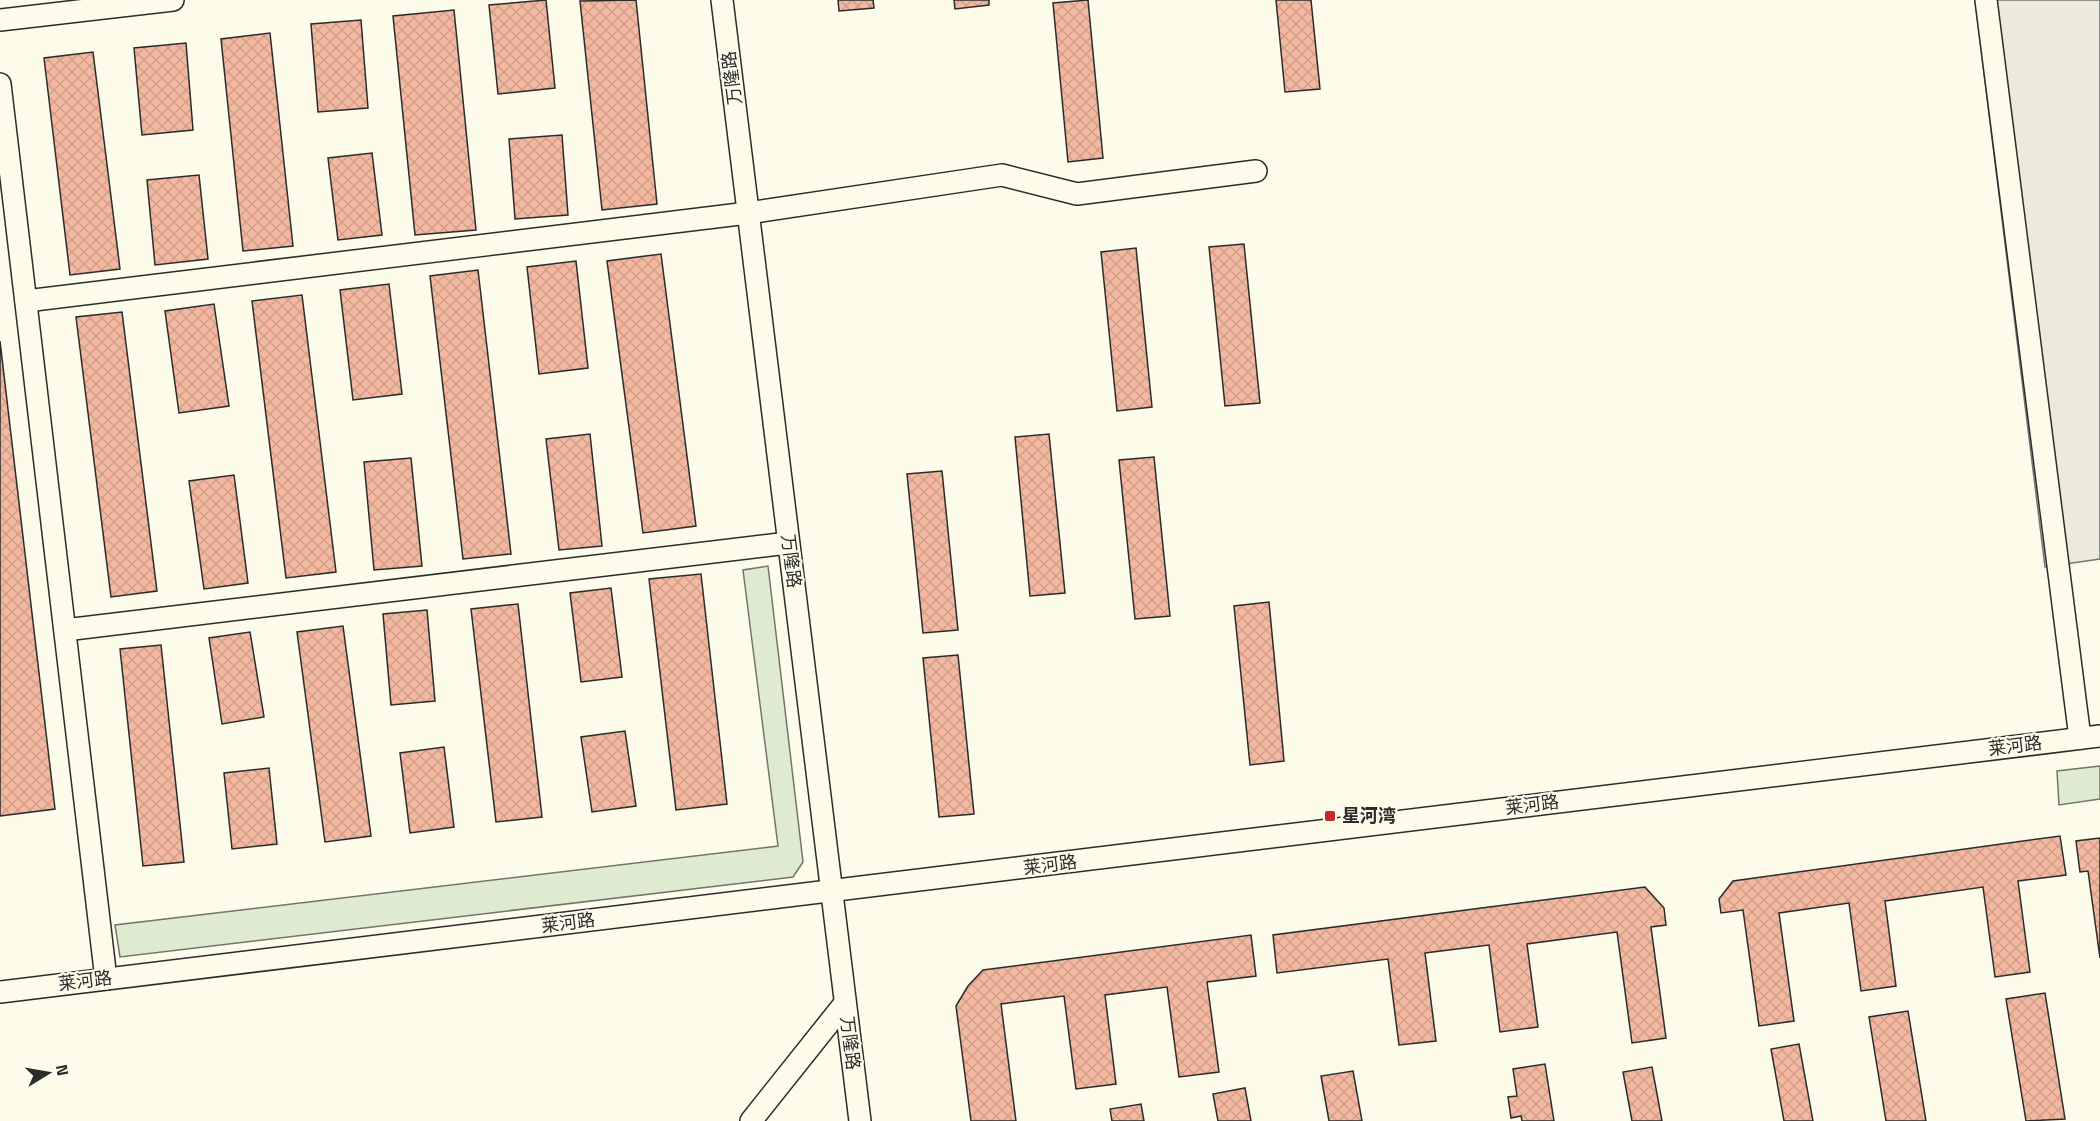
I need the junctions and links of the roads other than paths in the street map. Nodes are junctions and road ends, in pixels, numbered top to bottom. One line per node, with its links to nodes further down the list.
1 (172, 0): 4 (street)
2 (722, 0): 7 (street, 万隆路)
3 (1986, 0): 11 (street)
4 (0, 20)
5 (0, 84): 8 (street)
6 (1256, 171): 7 (street)
7 (748, 213): 8 (street); 9 (street, 万隆路)
8 (26, 301): 10 (street)
9 (788, 543): 10 (street); 12 (street, 万隆路)
10 (65, 630): 13 (street)
11 (2090, 737): 12 (street, 莱河路)
12 (831, 892): 13 (street, 莱河路); 15 (street, 万隆路)
13 (106, 979): 14 (street, 莱河路)
14 (0, 992)
15 (845, 1003): 16 (street); 17 (street, 万隆路)
16 (752, 1121)
17 (860, 1121)

